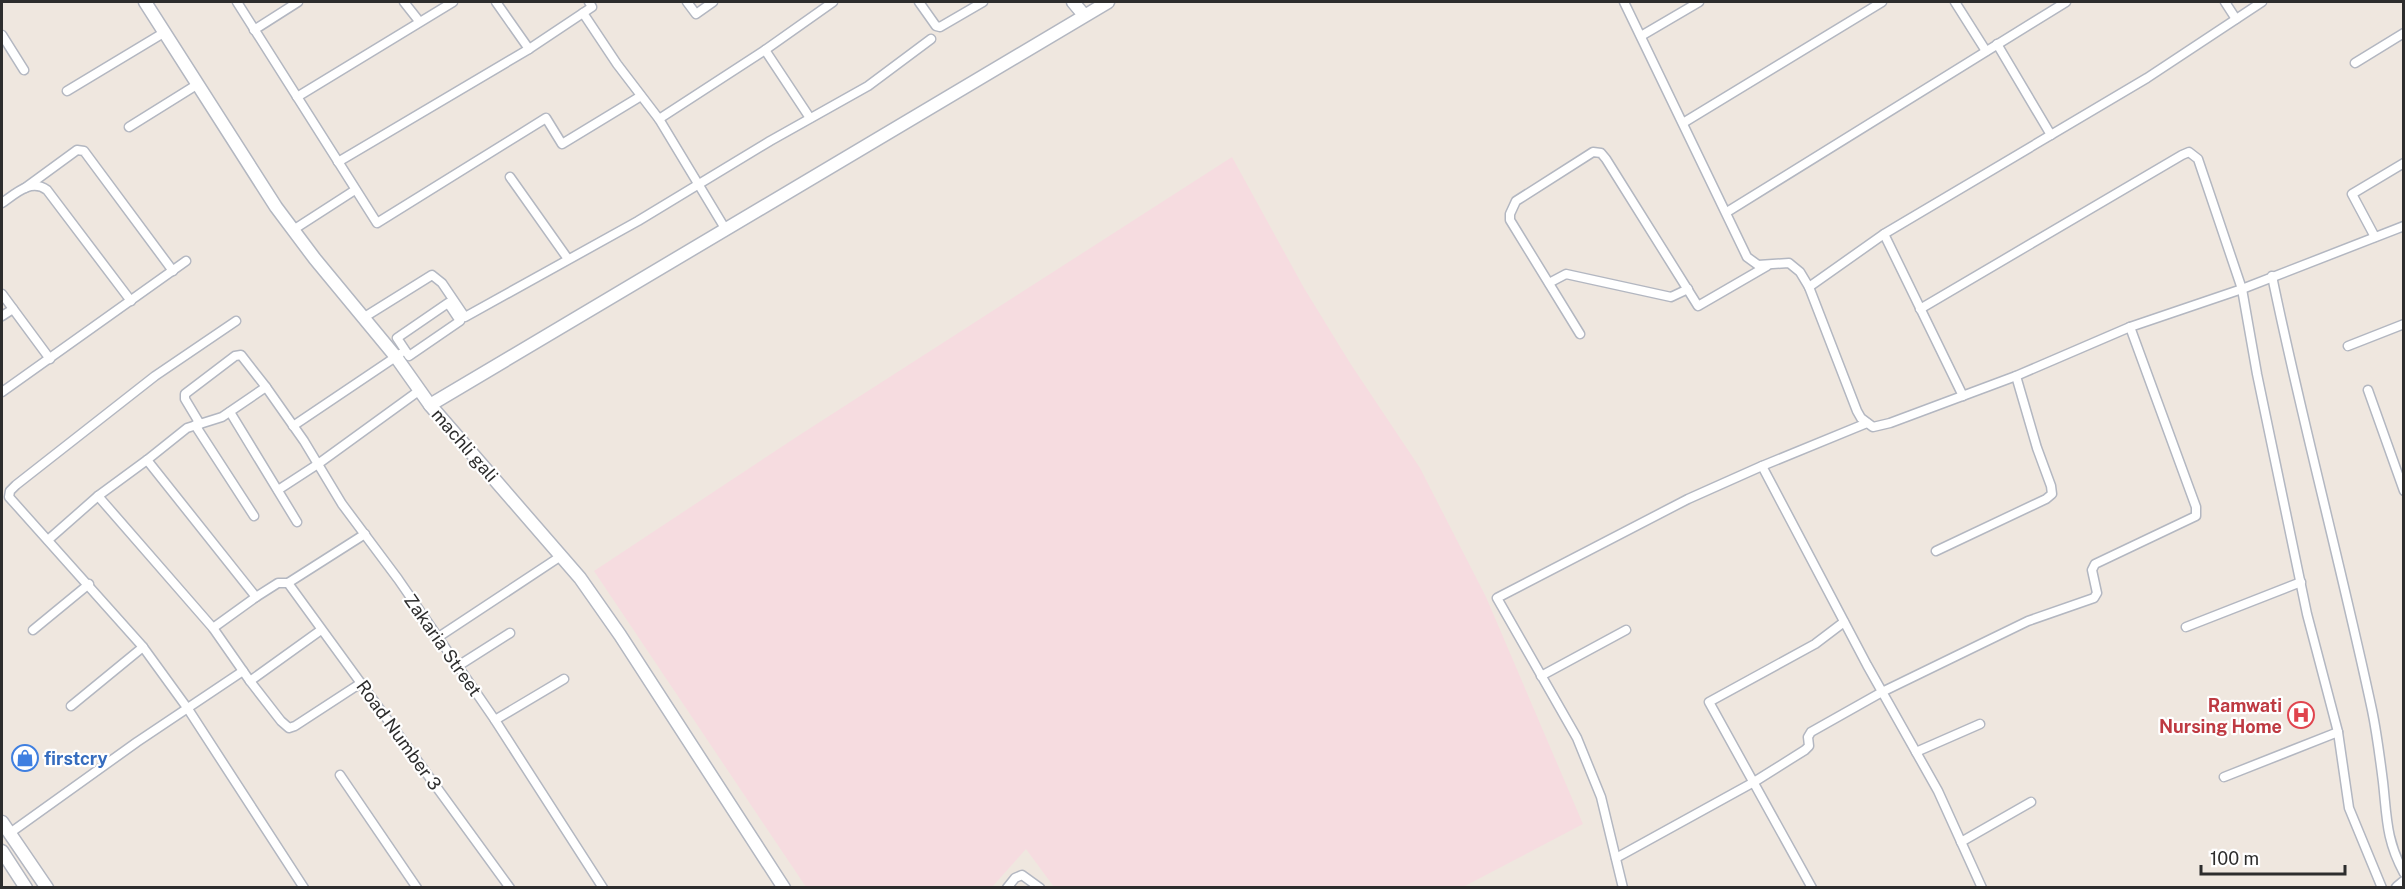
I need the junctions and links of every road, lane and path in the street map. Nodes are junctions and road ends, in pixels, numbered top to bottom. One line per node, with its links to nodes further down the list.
1 (145, 2): 27 (street, machli gali)
2 (237, 2): 26 (street)
3 (298, 2): 26 (street)
4 (404, 2): 25 (street)
5 (453, 2): 25 (street)
6 (496, 2): 33 (street)
7 (589, 2): 22 (street)
8 (687, 2): 9 (street)
9 (713, 2)
10 (833, 2): 34 (street)
11 (918, 2): 12 (street)
12 (982, 2)
13 (1073, 2): 23 (street)
14 (1108, 2): 23 (street)
15 (1624, 2): 30 (street)
16 (1699, 2): 30 (street)
17 (1882, 2): 44 (street)
18 (1955, 2): 35 (street)
19 (2066, 2): 32 (street)
20 (2224, 2): 24 (street)
21 (2262, 2): 24 (street)
22 (583, 12): 33 (street); 40 (street)
23 (1084, 15): 57 (street)
24 (2236, 19): 46 (street)
25 (419, 21): 41 (street)
26 (254, 30): 41 (street)
27 (165, 32): 38 (street, machli gali); 39 (street)
28 (2403, 33): 36 (street)
29 (2, 35): 37 (street)
30 (1641, 36): 44 (street)
31 (931, 39): 42 (street)
32 (1997, 44): 35 (street); 46 (street)
33 (529, 48): 47 (street)
34 (765, 50): 42 (street); 43 (street)
35 (1986, 51): 54 (street)
36 (2355, 63)
37 (24, 70)
38 (198, 84): 45 (street); 56 (street, machli gali)
39 (67, 91)
40 (641, 96): 43 (street); 52 (street)
41 (297, 97): 47 (street)
42 (810, 118): 50 (street)
43 (659, 119): 50 (street)
44 (1683, 123): 54 (street)
45 (129, 127)
46 (2051, 135): 58 (street)
47 (338, 162): 52 (street)
48 (2403, 163): 59 (street)
49 (510, 177): 60 (street)
50 (699, 184): 57 (street); 60 (street)
51 (25, 188): 53 (street); 63 (street); 70 (street)
52 (355, 190): 56 (street)
53 (2, 204)
54 (1726, 212): 62 (street)
55 (2403, 226): 59 (street)
56 (293, 230): 75 (street, machli gali)
57 (726, 230): 89 (street)
58 (1884, 234): 66 (street); 72 (street)
59 (2374, 237): 64 (street)
60 (568, 259): 73 (street)
61 (186, 261): 63 (street)
62 (1767, 266): 66 (street); 67 (street)
63 (173, 270): 70 (street)
64 (2272, 276): 68 (street); 142 (street)
65 (1549, 283): 67 (street); 67 (street); 79 (street)
66 (1809, 287): 91 (street)
67 (1688, 289)
68 (2242, 289): 72 (street); 78 (street); 107 (street)
69 (2, 294): 71 (street)
70 (131, 301): 82 (street)
71 (13, 309): 74 (street); 82 (street)
72 (1920, 309): 88 (street)
73 (459, 314): 75 (street); 81 (street); 81 (street)
74 (2, 316)
75 (363, 318): 81 (street, machli gali)
76 (236, 321): 98 (street)
77 (2403, 324): 80 (street)
78 (2130, 327): 83 (street); 126 (street)
79 (1580, 334)
80 (2348, 345)
81 (400, 354): 85 (street, machli gali); 93 (street)
82 (50, 359): 87 (street)
83 (2016, 376): 88 (street); 105 (street)
84 (266, 387): 90 (street); 92 (street, Zakaria Street); 93 (street, Zakaria Street)
85 (420, 390): 89 (street, machli gali); 95 (street)
86 (2368, 390): 99 (street)
87 (2, 392)
88 (1963, 396): 91 (street)
89 (430, 405): 106 (street, machli gali)
90 (230, 412): 92 (street); 97 (street)
91 (1866, 423): 96 (street)
92 (198, 424): 94 (street); 101 (street)
93 (293, 426): 95 (street, Zakaria Street)
94 (147, 460): 100 (street); 110 (street)
95 (318, 464): 97 (street); 103 (street, Zakaria Street)
96 (1761, 466): 111 (street); 122 (street)
97 (278, 490): 102 (street)
98 (6, 491): 104 (street)
99 (2403, 491)
100 (98, 496): 104 (street); 113 (street)
101 (254, 516)
102 (297, 522)
103 (365, 534): 108 (street); 118 (street, Zakaria Street)
104 (48, 540): 109 (street)
105 (1936, 551)
106 (561, 556): 118 (street); 150 (street, machli gali)
107 (2301, 582): 112 (street); 131 (street)
108 (288, 583): 110 (street); 115 (street, Road Number 3)
109 (89, 584): 114 (street); 119 (street)
110 (256, 597): 113 (street)
111 (1844, 622): 126 (street); 135 (street)
112 (2186, 627)
113 (213, 628): 121 (street)
114 (33, 630)
115 (321, 630): 124 (street); 125 (street, Road Number 3)
116 (1626, 630): 122 (street)
117 (510, 633): 120 (street)
118 (438, 638): 120 (street, Zakaria Street)
119 (144, 647): 127 (street); 128 (street)
120 (458, 666): 129 (street, Zakaria Street)
121 (243, 671): 124 (street); 128 (street)
122 (1541, 676): 141 (street)
123 (564, 679): 129 (street)
124 (250, 681): 125 (street)
125 (361, 683): 148 (street, Road Number 3)
126 (1882, 692): 132 (street); 135 (street)
127 (71, 706)
128 (188, 709): 138 (street); 146 (street)
129 (495, 720): 149 (street, Zakaria Street)
130 (1980, 724): 132 (street)
131 (2338, 732): 134 (street); 156 (street)
132 (1916, 752): 139 (street)
133 (340, 775): 147 (street)
134 (2224, 777)
135 (1754, 782): 141 (street); 154 (street)
136 (2031, 802): 139 (street)
137 (2, 822): 138 (street)
138 (10, 833): 145 (street)
139 (1961, 842): 155 (street)
140 (2, 851): 144 (street)
141 (1616, 858): 153 (street)
142 (2403, 873)
143 (2403, 883): 157 (street)
144 (26, 888)
145 (47, 888)
146 (304, 888)
147 (417, 888)
148 (510, 888)
149 (603, 888)
150 (784, 888)
151 (1007, 888): 152 (street)
152 (1040, 888)
153 (1623, 888)
154 (1812, 888)
155 (1982, 888)
156 (2382, 888)
157 (2398, 888)

